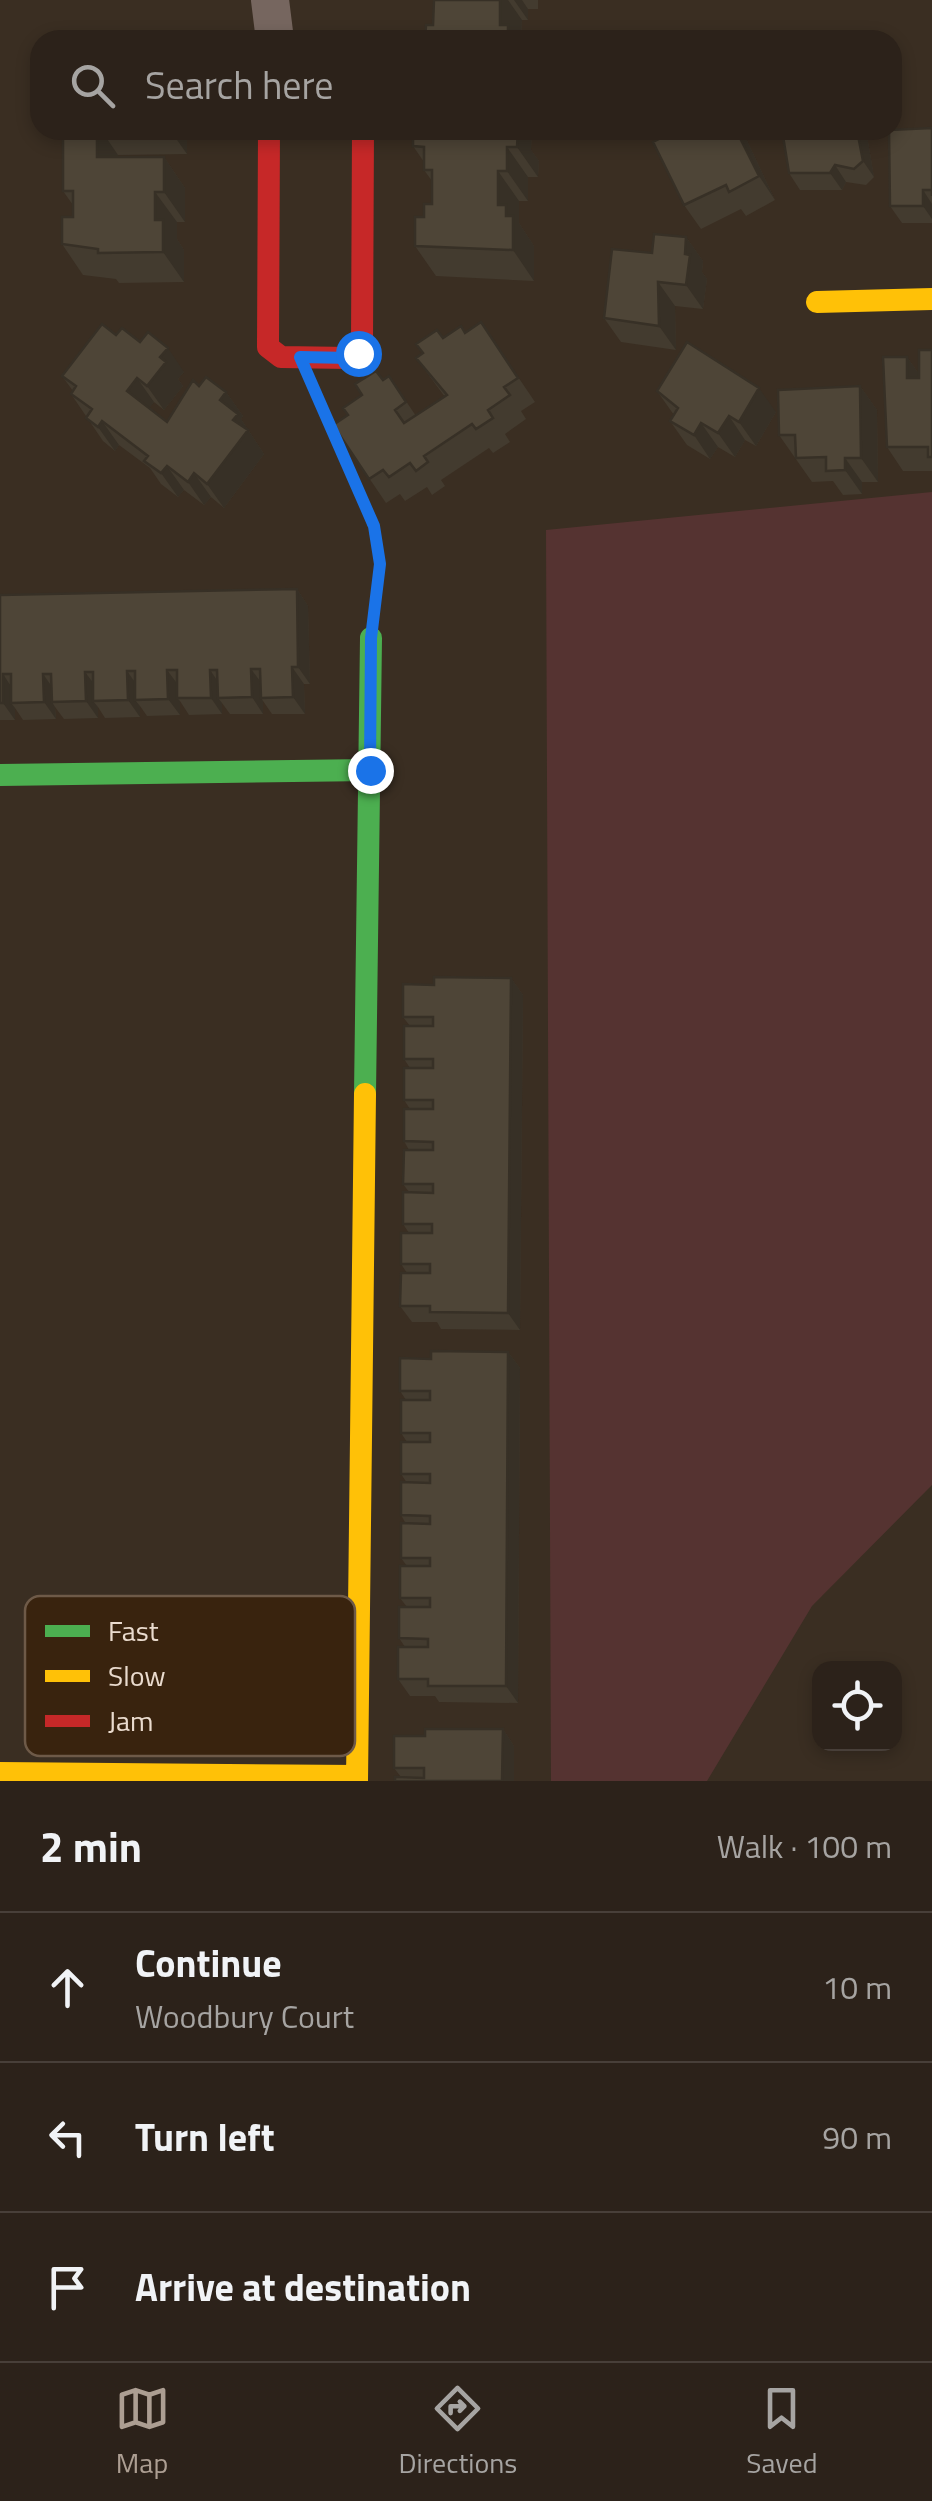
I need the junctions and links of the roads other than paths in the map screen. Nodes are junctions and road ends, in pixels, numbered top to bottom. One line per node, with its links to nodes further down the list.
1 (270, 0): 2 (street)
2 (274, 30)
3 (269, 140): 4 (street)
4 (363, 140)
5 (932, 299): 6 (street)
6 (817, 302)
7 (371, 638): 8 (street)
8 (370, 770): 9 (street); 11 (street)
9 (0, 775)
10 (0, 1773): 11 (street)
11 (357, 1779)

